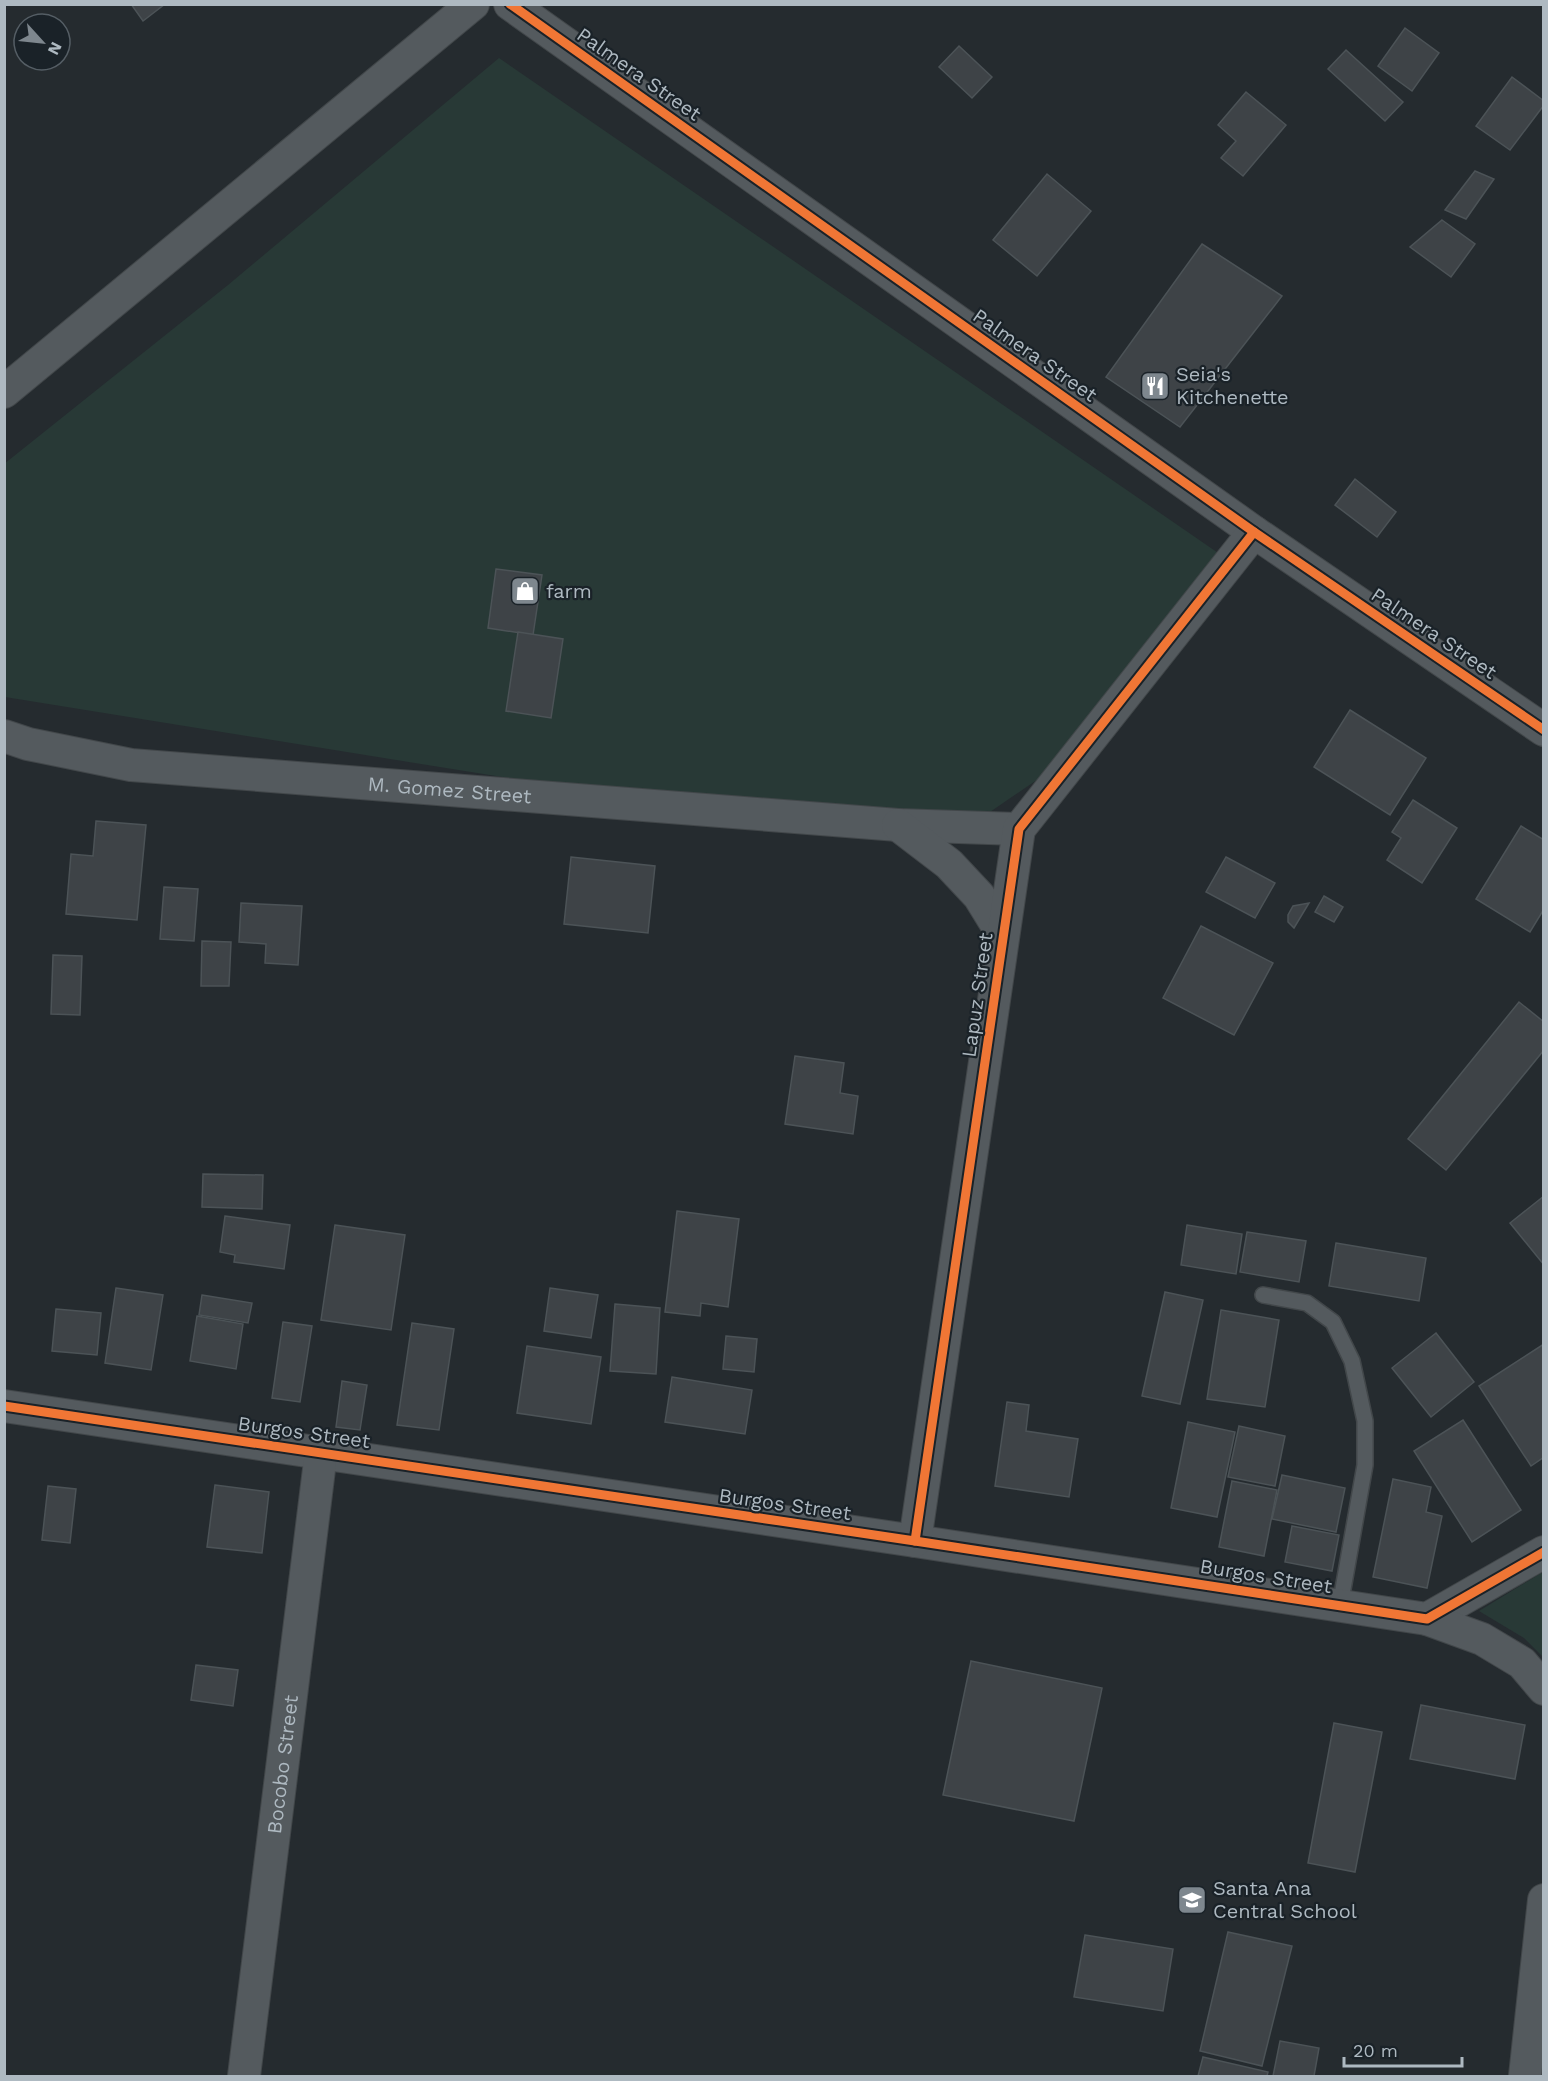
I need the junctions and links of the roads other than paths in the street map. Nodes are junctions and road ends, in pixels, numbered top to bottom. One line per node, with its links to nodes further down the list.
1 (473, 4): 4 (street)
2 (510, 4): 3 (street, Palmera Street)
3 (547, 14): 5 (street, Palmera Street)
4 (4, 392)
5 (1254, 532): 6 (street, Palmera Street); 9 (street, Lapuz Street)
6 (1544, 730)
7 (4, 736): 8 (street, M. Gomez Street)
8 (898, 825): 9 (street, M. Gomez Street); 10 (street)
9 (1019, 829): 10 (street, Lapuz Street)
10 (1003, 935): 14 (street, Lapuz Street)
11 (1263, 1295): 16 (lane)
12 (4, 1406): 13 (street, Burgos Street)
13 (321, 1452): 14 (street, Burgos Street); 20 (street, Bocobo Street)
14 (915, 1541): 16 (street, Burgos Street)
15 (1544, 1552): 17 (street)
16 (1340, 1606): 17 (street, Burgos Street)
17 (1427, 1619): 18 (street, Burgos Street)
18 (1544, 1689)
19 (1544, 1900): 21 (street)
20 (243, 2076)
21 (1525, 2076)

